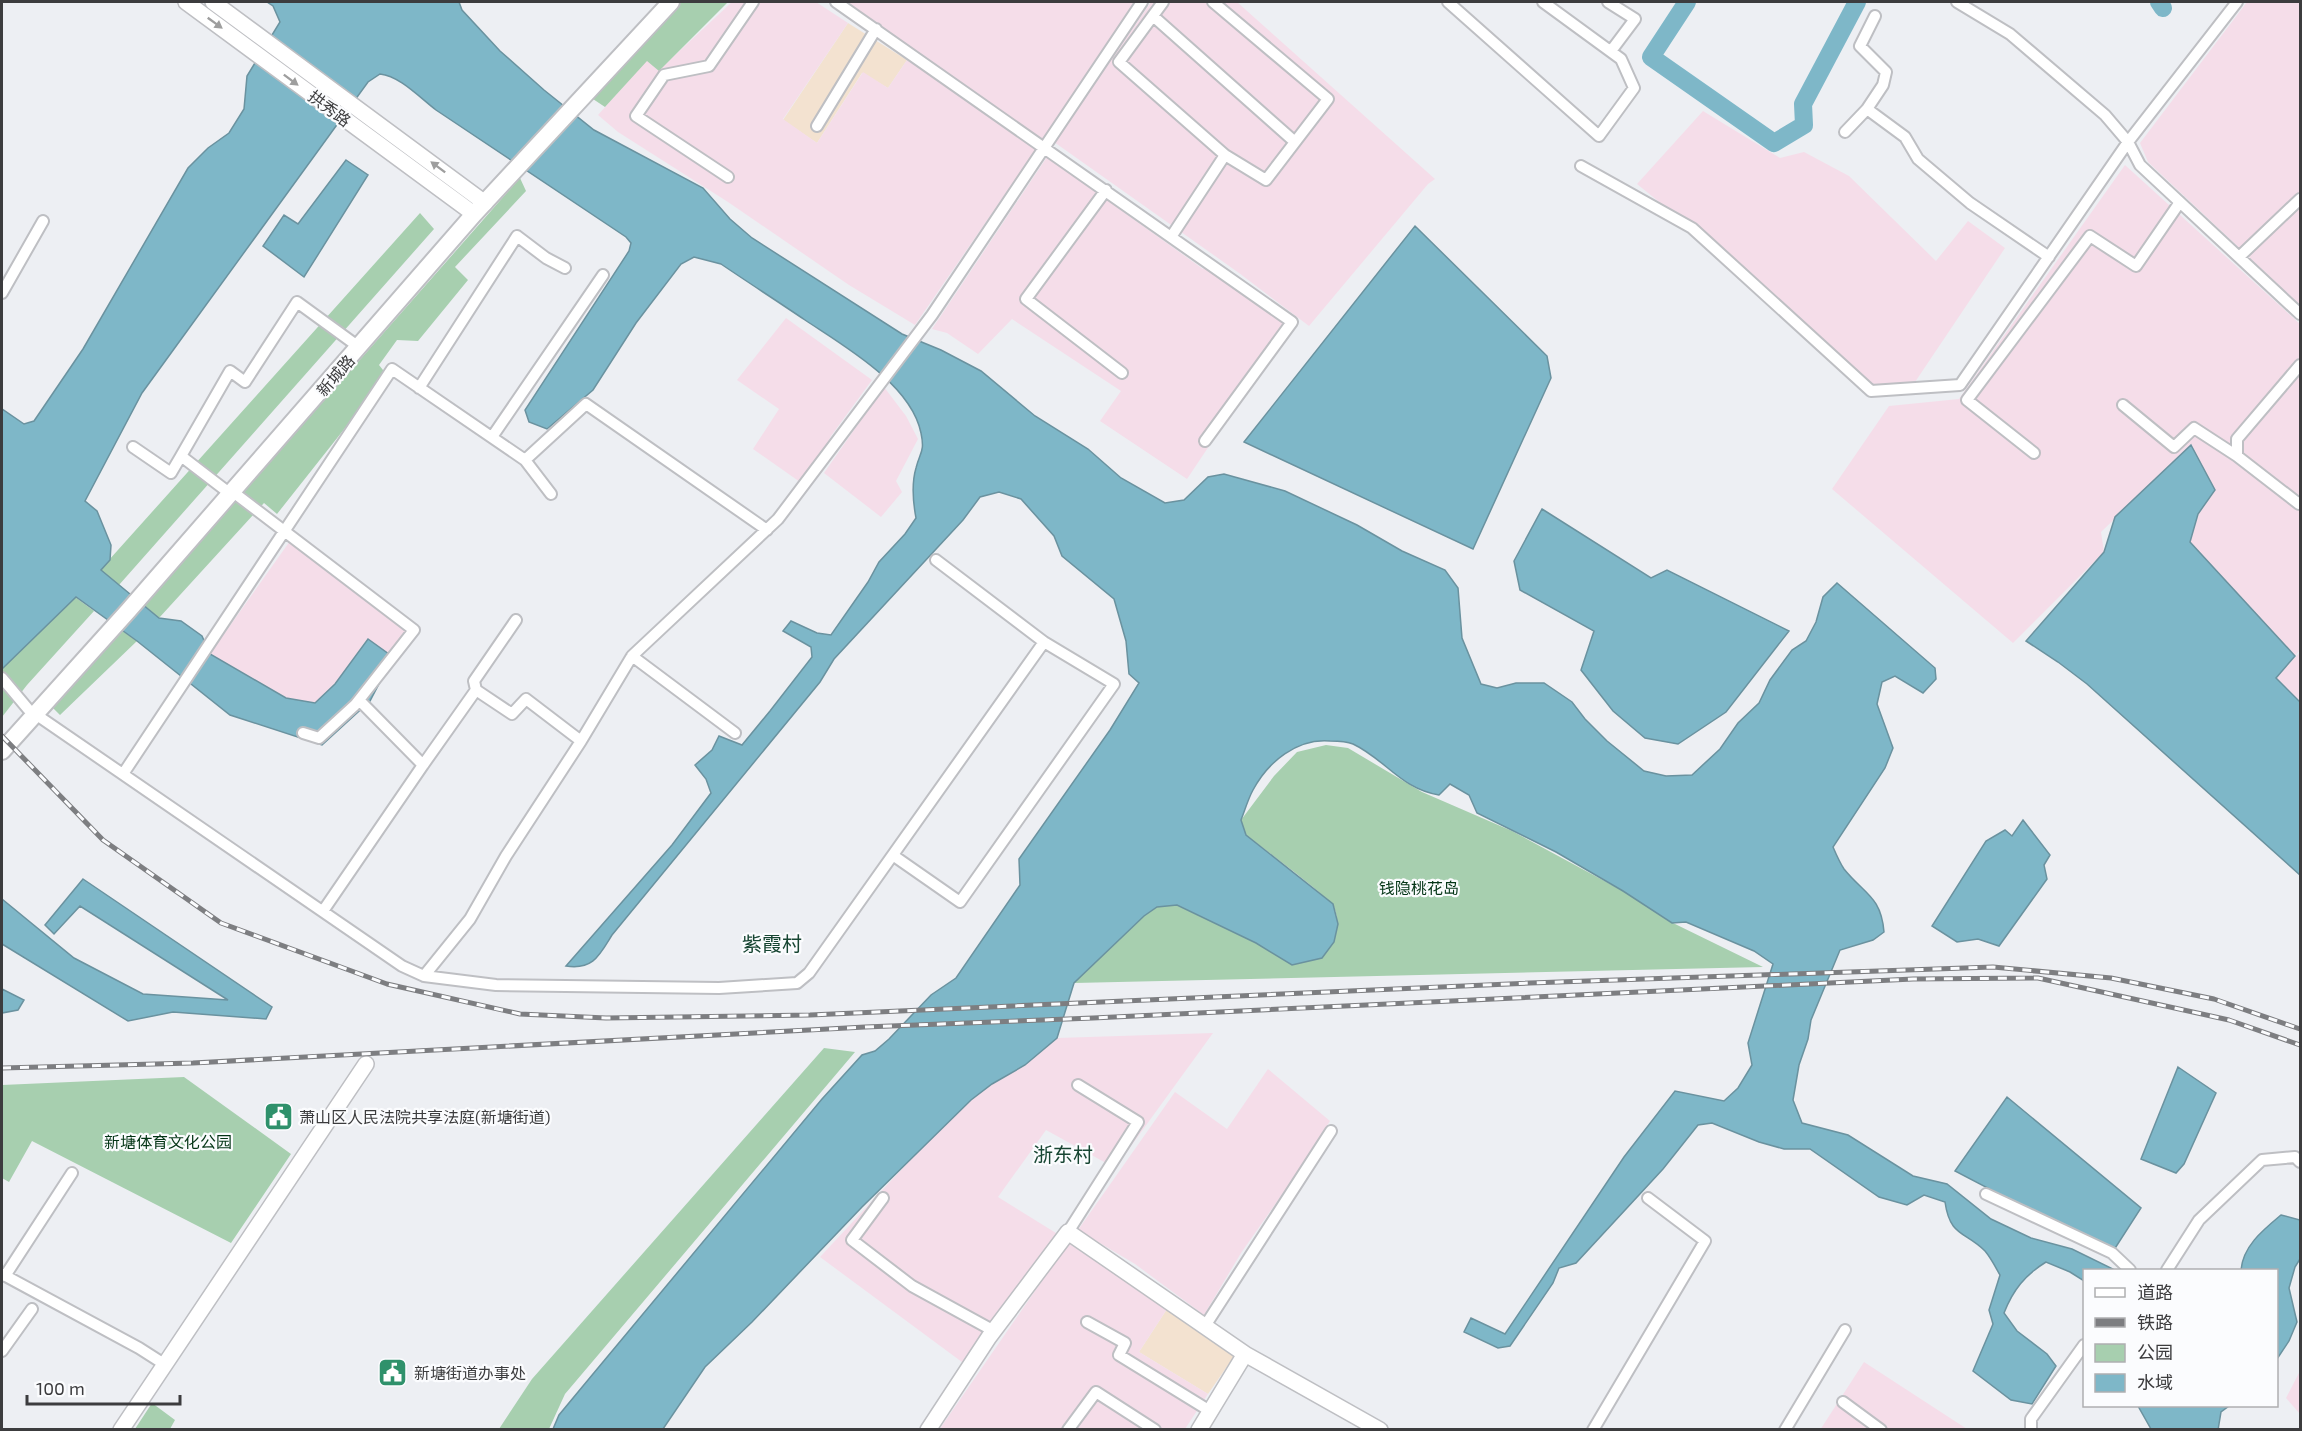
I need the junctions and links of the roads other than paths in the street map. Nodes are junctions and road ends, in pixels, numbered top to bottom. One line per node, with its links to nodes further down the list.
1 (186, 2): 32 (street, 拱秀路, one-way to 32)
2 (213, 2): 32 (street, 拱秀路, one-way to 2)
3 (660, 2): 19 (main road, 新城路)
4 (671, 2): 19 (main road, 新城路)
5 (753, 2): 28 (street)
6 (836, 2): 17 (street)
7 (1142, 2): 25 (street)
8 (1163, 2): 15 (street)
9 (1213, 2): 23 (street)
10 (1448, 2): 18 (street)
11 (1543, 2): 18 (street)
12 (1608, 2): 18 (street)
13 (1957, 2): 24 (street)
14 (2237, 2): 24 (street)
15 (1153, 16): 23 (street); 26 (street)
16 (1875, 16): 20 (street)
17 (876, 29): 21 (street); 25 (street)
18 (1611, 51)
19 (569, 104): 32 (main road, 新城路)
20 (1867, 109): 22 (street); 35 (street)
21 (817, 126)
22 (1845, 132)
23 (1295, 142): 26 (street)
24 (2128, 142): 31 (street); 35 (street)
25 (1044, 147): 29 (street); 57 (street)
26 (1225, 155): 34 (street)
27 (1581, 166): 35 (street)
28 (728, 177)
29 (1106, 190): 34 (street); 43 (street)
30 (2301, 199): 36 (street)
31 (2180, 202): 36 (street); 49 (street)
32 (475, 206): 41 (main road, 新城路); 53 (main road, 新城路)
33 (43, 221): 39 (street)
34 (1171, 237): 47 (street)
35 (2049, 257)
36 (2240, 257): 40 (street)
37 (565, 268): 44 (street)
38 (603, 275): 46 (street)
39 (2, 292)
40 (2301, 314)
41 (352, 342): 50 (street); 53 (main road, 新城路)
42 (2301, 365): 51 (street)
43 (1122, 373)
44 (419, 388): 46 (street); 56 (street)
45 (2123, 405): 51 (street)
46 (492, 437): 52 (street)
47 (1205, 441)
48 (133, 447): 50 (street)
49 (2034, 453)
50 (181, 456): 53 (street)
51 (2237, 456): 55 (street)
52 (525, 460): 54 (street); 57 (street)
53 (229, 490): 56 (street); 65 (main road, 新城路)
54 (551, 494)
55 (2301, 502)
56 (285, 530): 64 (street); 72 (street)
57 (766, 530): 61 (street)
58 (936, 560): 60 (street)
59 (516, 620): 63 (street)
60 (1044, 642): 73 (street); 73 (street)
61 (632, 656): 67 (street); 69 (street)
62 (4, 682): 65 (street)
63 (476, 690): 69 (street); 71 (street)
64 (359, 700): 66 (street); 71 (street)
65 (31, 711): 68 (main road, 新城路); 70 (main road, 新城路); 72 (street)
66 (303, 733)
67 (735, 733)
68 (2, 738)
69 (581, 741): 75 (street)
70 (2, 751)
71 (423, 765): 74 (street)
72 (123, 774): 74 (street)
73 (894, 856): 75 (street)
74 (323, 911): 75 (street)
75 (424, 976)
76 (366, 1064): 96 (street)
77 (1078, 1085): 84 (street)
78 (1331, 1131): 90 (street)
79 (2301, 1162): 86 (street)
80 (72, 1173): 87 (street)
81 (1986, 1194): 85 (street)
82 (883, 1198): 92 (street)
83 (1648, 1198): 105 (street)
84 (1068, 1232): 90 (street); 92 (street)
85 (2129, 1269)
86 (2168, 1269)
87 (3, 1275): 96 (street)
88 (32, 1309): 94 (street)
89 (1087, 1322): 98 (street)
90 (1205, 1326): 95 (street)
91 (1845, 1330): 106 (street)
92 (994, 1331): 100 (street)
93 (2083, 1348): 108 (street)
94 (2, 1351)
95 (1245, 1354): 98 (street); 104 (street)
96 (164, 1364): 99 (street)
97 (1843, 1402): 107 (street)
98 (1210, 1412): 103 (street)
99 (121, 1430)
100 (928, 1430)
101 (1068, 1430): 102 (street)
102 (1155, 1430)
103 (1199, 1430)
104 (1380, 1430)
105 (1593, 1430)
106 (1785, 1430)
107 (1881, 1430)
108 (2031, 1430)

